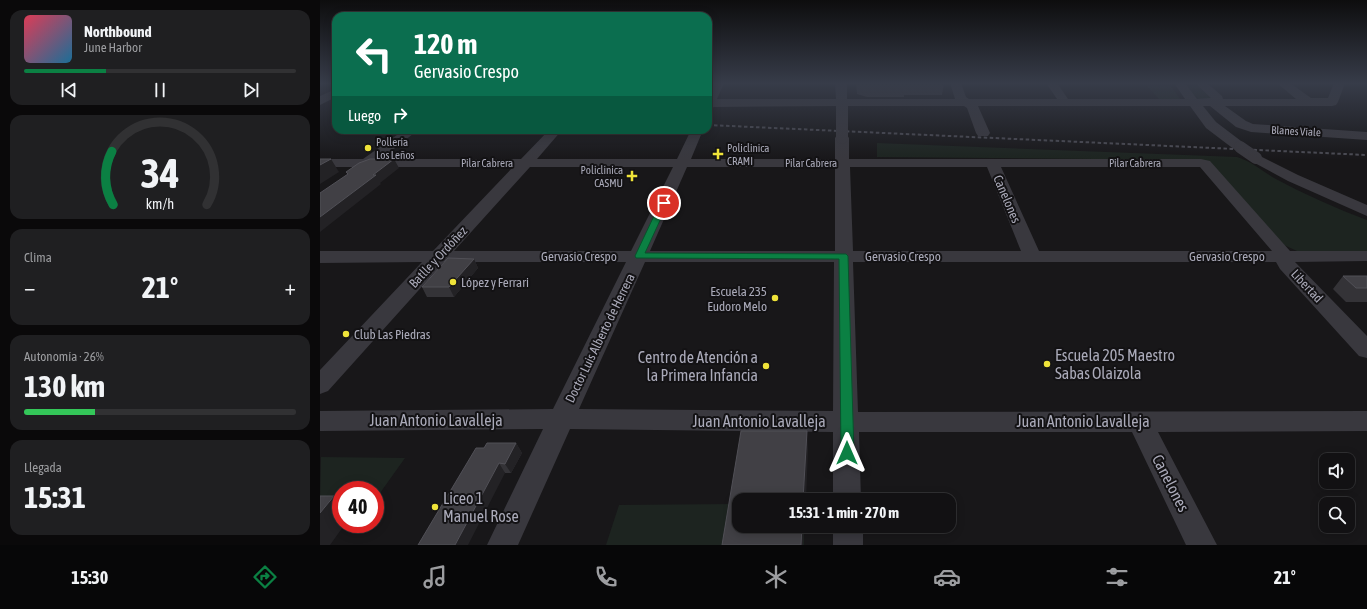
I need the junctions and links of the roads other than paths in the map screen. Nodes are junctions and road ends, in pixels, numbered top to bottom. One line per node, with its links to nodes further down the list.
1 (842, 108): 14 (street)
2 (973, 108): 5 (street)
3 (1197, 108): 18 (street, bridge)
4 (1221, 108): 9 (street, Blanes Viale)
5 (983, 133)
6 (406, 134): 10 (street)
7 (552, 134): 12 (street, Batlle y Ordóñez)
8 (695, 134): 13 (street, Doctor Luis Alberto de Herrera)
9 (1367, 136)
10 (367, 162): 11 (street, Pilar Cabrera); 12 (street, Pilar Cabrera); 17 (street)
11 (320, 163)
12 (525, 163): 13 (street, Pilar Cabrera); 19 (street, Batlle y Ordóñez)
13 (682, 163): 14 (street, Pilar Cabrera); 20 (street, Doctor Luis Alberto de Herrera)
14 (842, 163): 15 (street, Pilar Cabrera); 21 (street)
15 (992, 163): 16 (street, Pilar Cabrera); 22 (street, Canelones)
16 (1205, 164): 23 (street, Libertad)
17 (350, 175)
18 (1367, 211)
19 (438, 256): 20 (street, Gervasio Crespo); 25 (street, Gervasio Crespo); 27 (street, Batlle y Ordóñez)
20 (639, 256): 21 (street, Gervasio Crespo); 28 (street, Doctor Luis Alberto de Herrera)
21 (843, 256): 22 (street, Gervasio Crespo); 32 (street)
22 (1032, 256): 23 (street, Gervasio Crespo)
23 (1283, 256): 24 (street, Gervasio Crespo); 26 (street, Libertad)
24 (1367, 256)
25 (320, 257)
26 (1367, 350)
27 (320, 385)
28 (560, 419): 29 (street, Juan Antonio Lavalleja); 32 (street, Juan Antonio Lavalleja); 35 (street, Doctor Luis Alberto de Herrera)
29 (320, 421)
30 (1140, 421): 31 (street, Juan Antonio Lavalleja); 32 (street, Juan Antonio Lavalleja); 37 (street, Canelones)
31 (1367, 421)
32 (847, 422): 33 (street)
33 (847, 493)
34 (848, 533): 36 (street)
35 (502, 545)
36 (848, 545)
37 (1202, 545)

